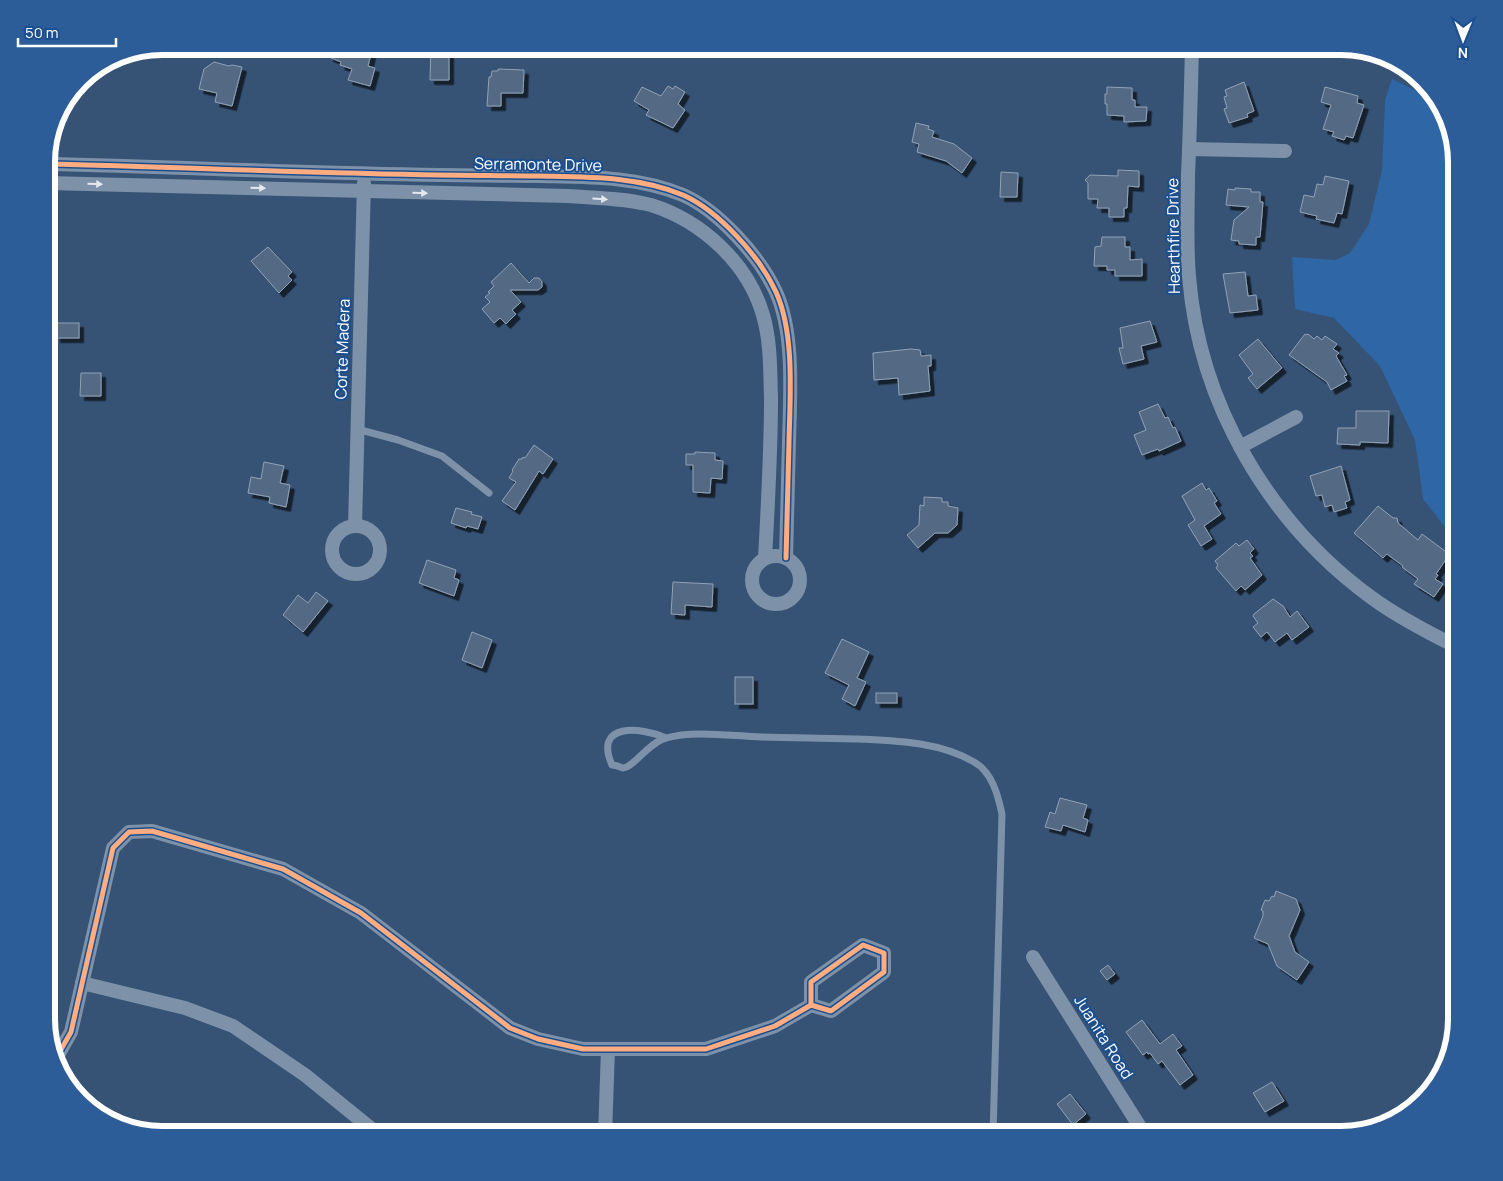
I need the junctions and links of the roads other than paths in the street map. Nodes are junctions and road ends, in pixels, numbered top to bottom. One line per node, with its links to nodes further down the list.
1 (1192, 55): 2 (street, Hearthfire Drive)
2 (1189, 149): 3 (street); 16 (street, Hearthfire Drive)
3 (1285, 151)
4 (55, 164): 5 (street, Serramonte Drive)
5 (365, 173): 6 (street, Serramonte Drive); 8 (street, Corte Madera)
6 (569, 176): 9 (street); 10 (street, Serramonte Drive)
7 (55, 183): 8 (street, Serramonte Drive, one-way to 8)
8 (364, 191): 9 (street, Serramonte Drive, one-way to 9); 15 (street, Corte Madera)
9 (568, 196): 11 (street, Serramonte Drive, one-way to 11)
10 (753, 256): 11 (street); 14 (street, Serramonte Drive)
11 (737, 267): 13 (street, Serramonte Drive)
12 (1296, 417): 16 (street)
13 (771, 426): 14 (street); 19 (street, Serramonte Drive)
14 (789, 426): 20 (street, Serramonte Drive)
15 (358, 429): 17 (lane); 18 (street, Corte Madera)
16 (1240, 447): 21 (street, Hearthfire Drive)
17 (489, 493)
18 (355, 526)
19 (765, 558): 20 (street); 20 (street, Serramonte Drive)
20 (786, 558)
21 (1448, 642)
22 (666, 738): 22 (lane); 30 (lane)
23 (1033, 957): 31 (street, Juanita Road)
24 (82, 983): 26 (street); 27 (street); 28 (street)
25 (811, 1005): 25 (street); 26 (street)
26 (608, 1049): 29 (street)
27 (60, 1051)
28 (369, 1126)
29 (605, 1126)
30 (992, 1126)
31 (1139, 1126)

